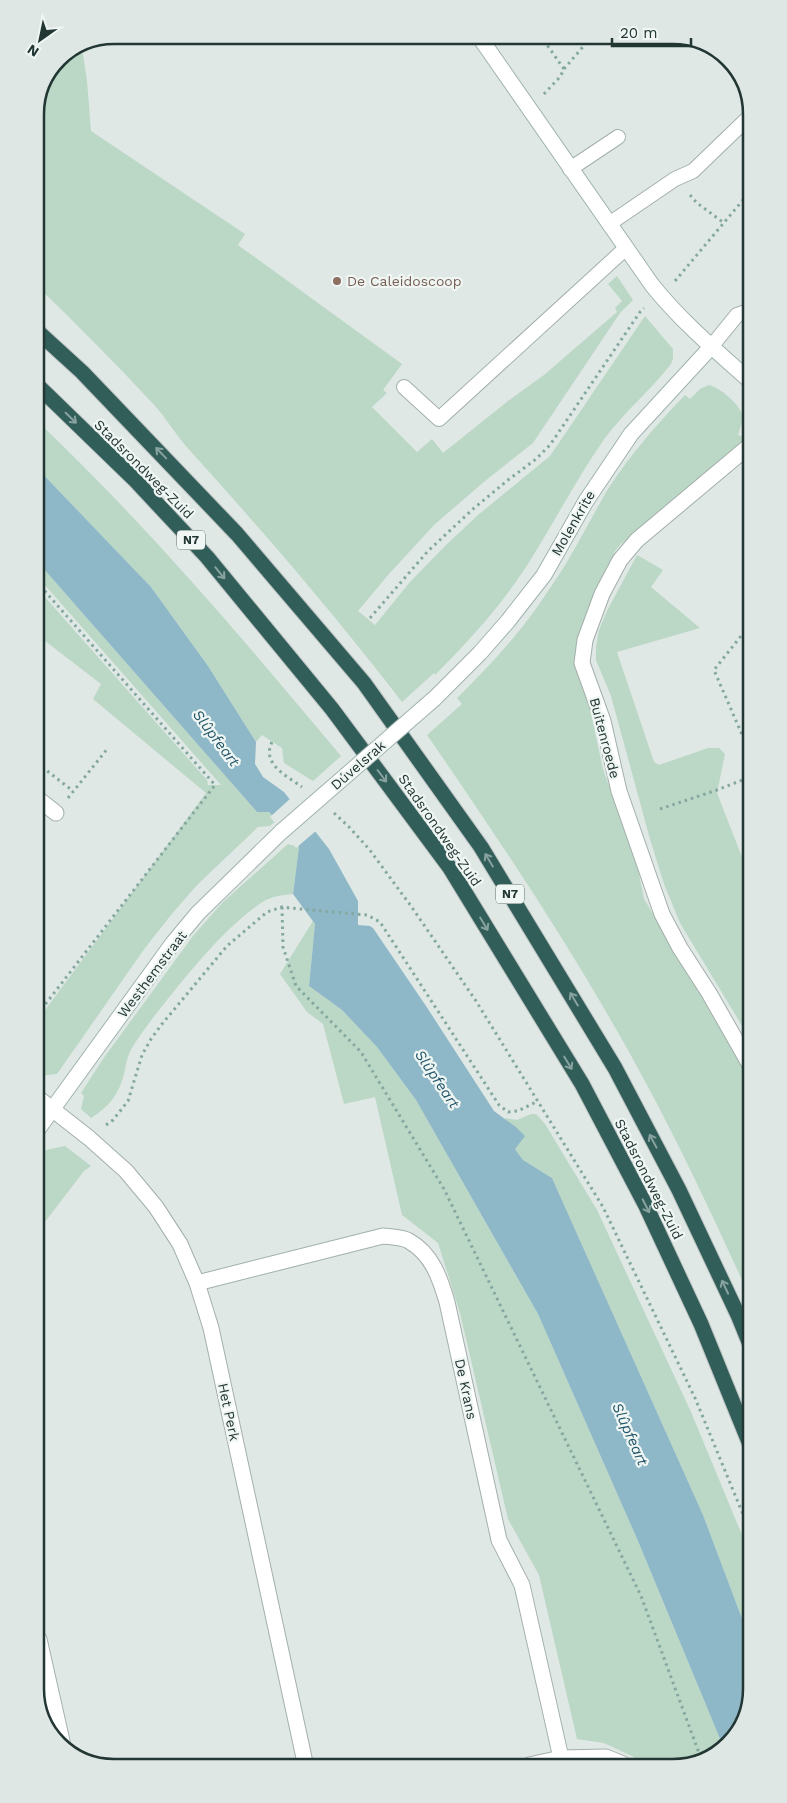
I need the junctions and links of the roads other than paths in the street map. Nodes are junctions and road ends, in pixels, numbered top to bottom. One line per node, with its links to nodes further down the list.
1 (484, 44): 4 (street)
2 (743, 123): 5 (lane)
3 (618, 137): 4 (lane)
4 (570, 169): 5 (street)
5 (610, 224): 6 (street)
6 (626, 248): 9 (street); 11 (lane)
7 (743, 313): 9 (lane)
8 (44, 337): 23 (highway, Stadsrondweg-Zuid / N7, one-way to 8)
9 (711, 347): 10 (street); 14 (street, Molenkrite)
10 (743, 375)
11 (404, 387)
12 (44, 392): 24 (highway, Stadsrondweg-Zuid / N7, one-way to 24)
13 (743, 451): 18 (street, Buitenroede)
14 (435, 698): 17 (street, Dúvelsrak, bridge)
15 (44, 804): 16 (street)
16 (56, 813)
17 (281, 832): 20 (street, Westhemstraat)
18 (743, 1053)
19 (44, 1102): 20 (street, Het Perk)
20 (53, 1109): 21 (street, Westhemstraat); 22 (street, Het Perk)
21 (44, 1121)
22 (197, 1283): 27 (street, De Krans); 28 (street, Het Perk)
23 (743, 1328)
24 (743, 1427)
25 (44, 1661): 26 (street)
26 (61, 1735)
27 (561, 1758): 29 (street); 30 (street)
28 (304, 1759)
29 (556, 1759)
30 (611, 1759)

